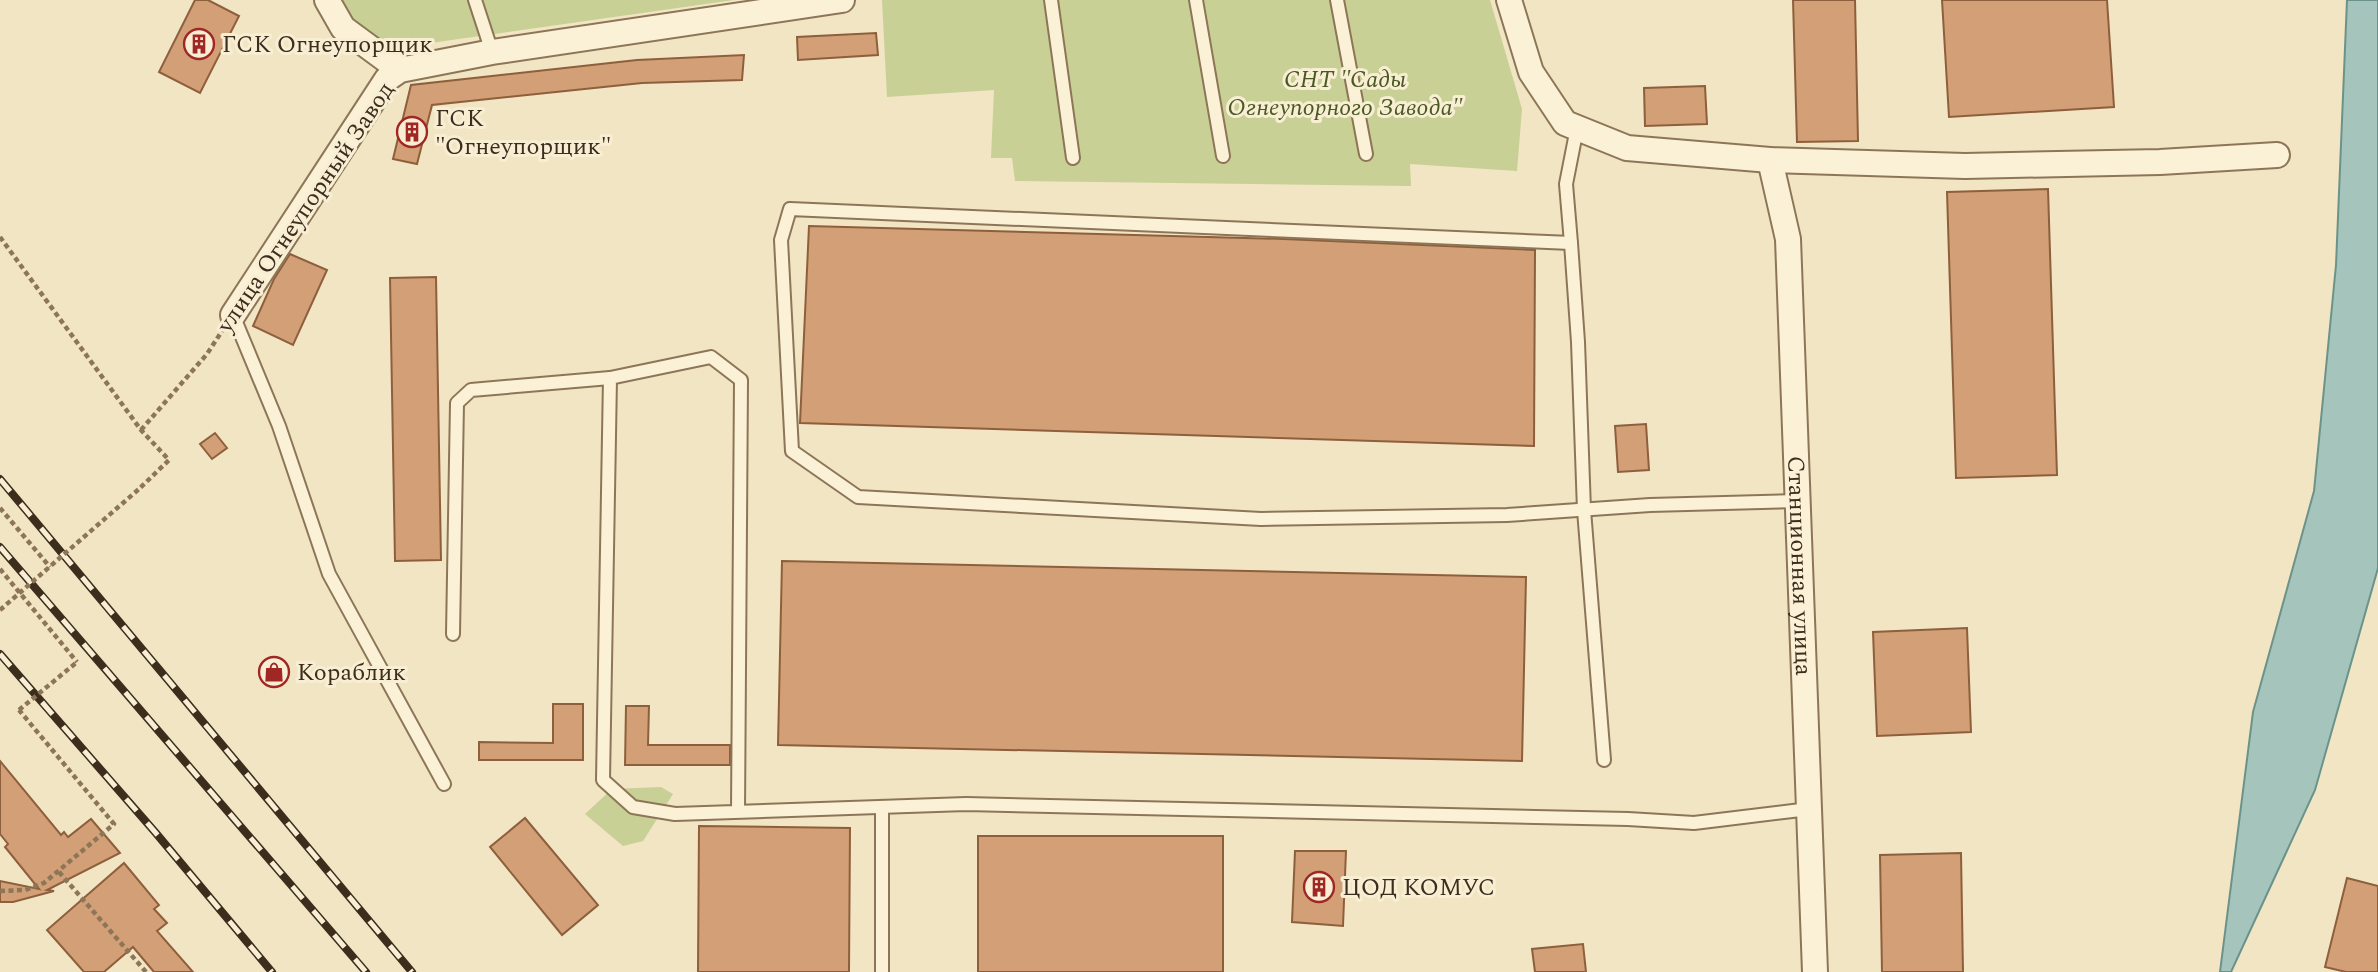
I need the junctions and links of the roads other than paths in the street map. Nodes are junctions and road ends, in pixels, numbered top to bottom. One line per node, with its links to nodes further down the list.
1 (327, 0): 9 (street)
2 (475, 0): 8 (lane)
3 (842, 0): 8 (street, улица Огнеупорный Завод)
4 (1051, 0): 14 (lane)
5 (1196, 0): 13 (lane)
6 (1337, 0): 11 (lane)
7 (1509, 0): 10 (street)
8 (492, 52): 9 (street, улица Огнеупорный Завод)
9 (400, 70): 17 (street, улица Огнеупорный Завод)
10 (1577, 128): 15 (street); 16 (lane)
11 (1366, 154)
12 (2277, 155): 15 (street)
13 (1223, 156)
14 (1073, 158)
15 (1770, 160): 19 (street, Станционная улица)
16 (1571, 243): 20 (lane); 20 (lane)
17 (233, 315): 23 (lane)
18 (610, 378): 21 (lane); 26 (lane); 26 (lane)
19 (1798, 501): 20 (lane); 25 (street, Станционная улица)
20 (1584, 510): 22 (lane)
21 (453, 634)
22 (1604, 760)
23 (444, 784)
24 (882, 807): 25 (lane); 26 (lane); 27 (lane)
25 (1809, 809): 28 (street, Станционная улица)
26 (738, 812)
27 (882, 972)
28 (1815, 972)

